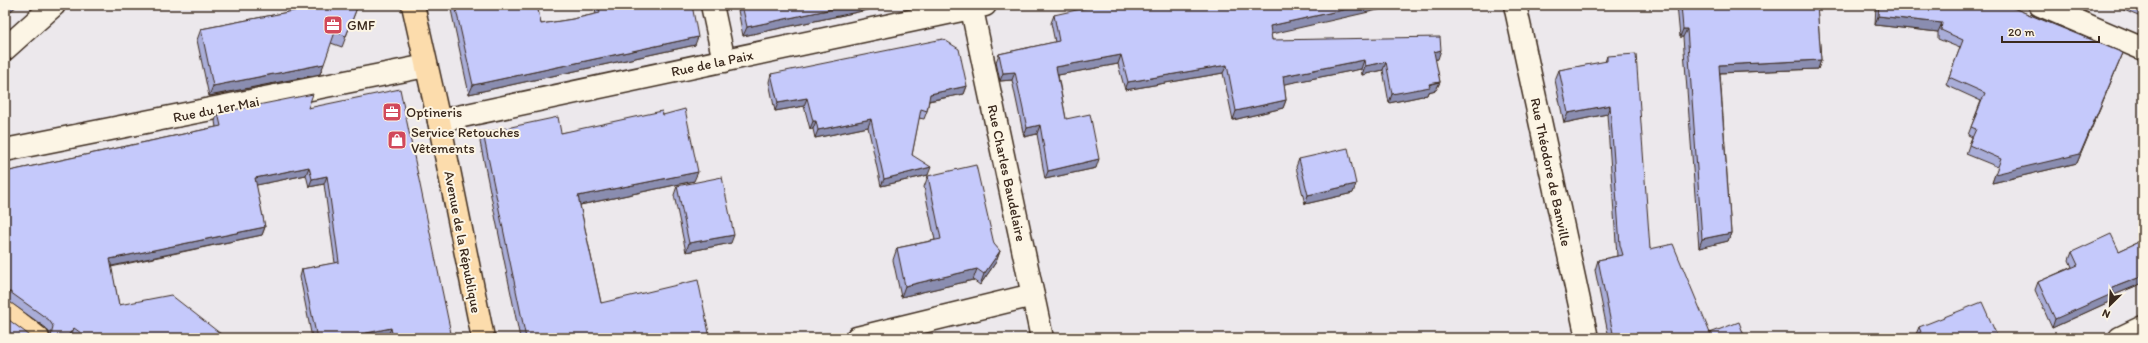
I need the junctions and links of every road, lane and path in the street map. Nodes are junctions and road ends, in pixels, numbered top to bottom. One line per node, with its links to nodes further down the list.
1 (54, 5): 7 (street)
2 (413, 5): 10 (main road, Avenue de la République)
3 (712, 5): 9 (street)
4 (1515, 5): 20 (street, Rue Théodore de Banville)
5 (2040, 5): 8 (street)
6 (975, 6): 9 (street, Rue de la Paix); 13 (street, Rue Charles Baudelaire)
7 (5, 49)
8 (2143, 49)
9 (724, 60): 11 (street, Rue de la Paix)
10 (426, 66): 11 (main road, Avenue de la République); 12 (street, Rue du 1er Mai)
11 (439, 121): 17 (main road, Avenue de la République)
12 (5, 150)
13 (1033, 295): 18 (street); 19 (street, Rue Charles Baudelaire)
14 (5, 312): 16 (main road)
15 (2143, 327): 21 (street)
16 (38, 338)
17 (483, 338)
18 (857, 338)
19 (1042, 338)
20 (1587, 338)
21 (2120, 338)

